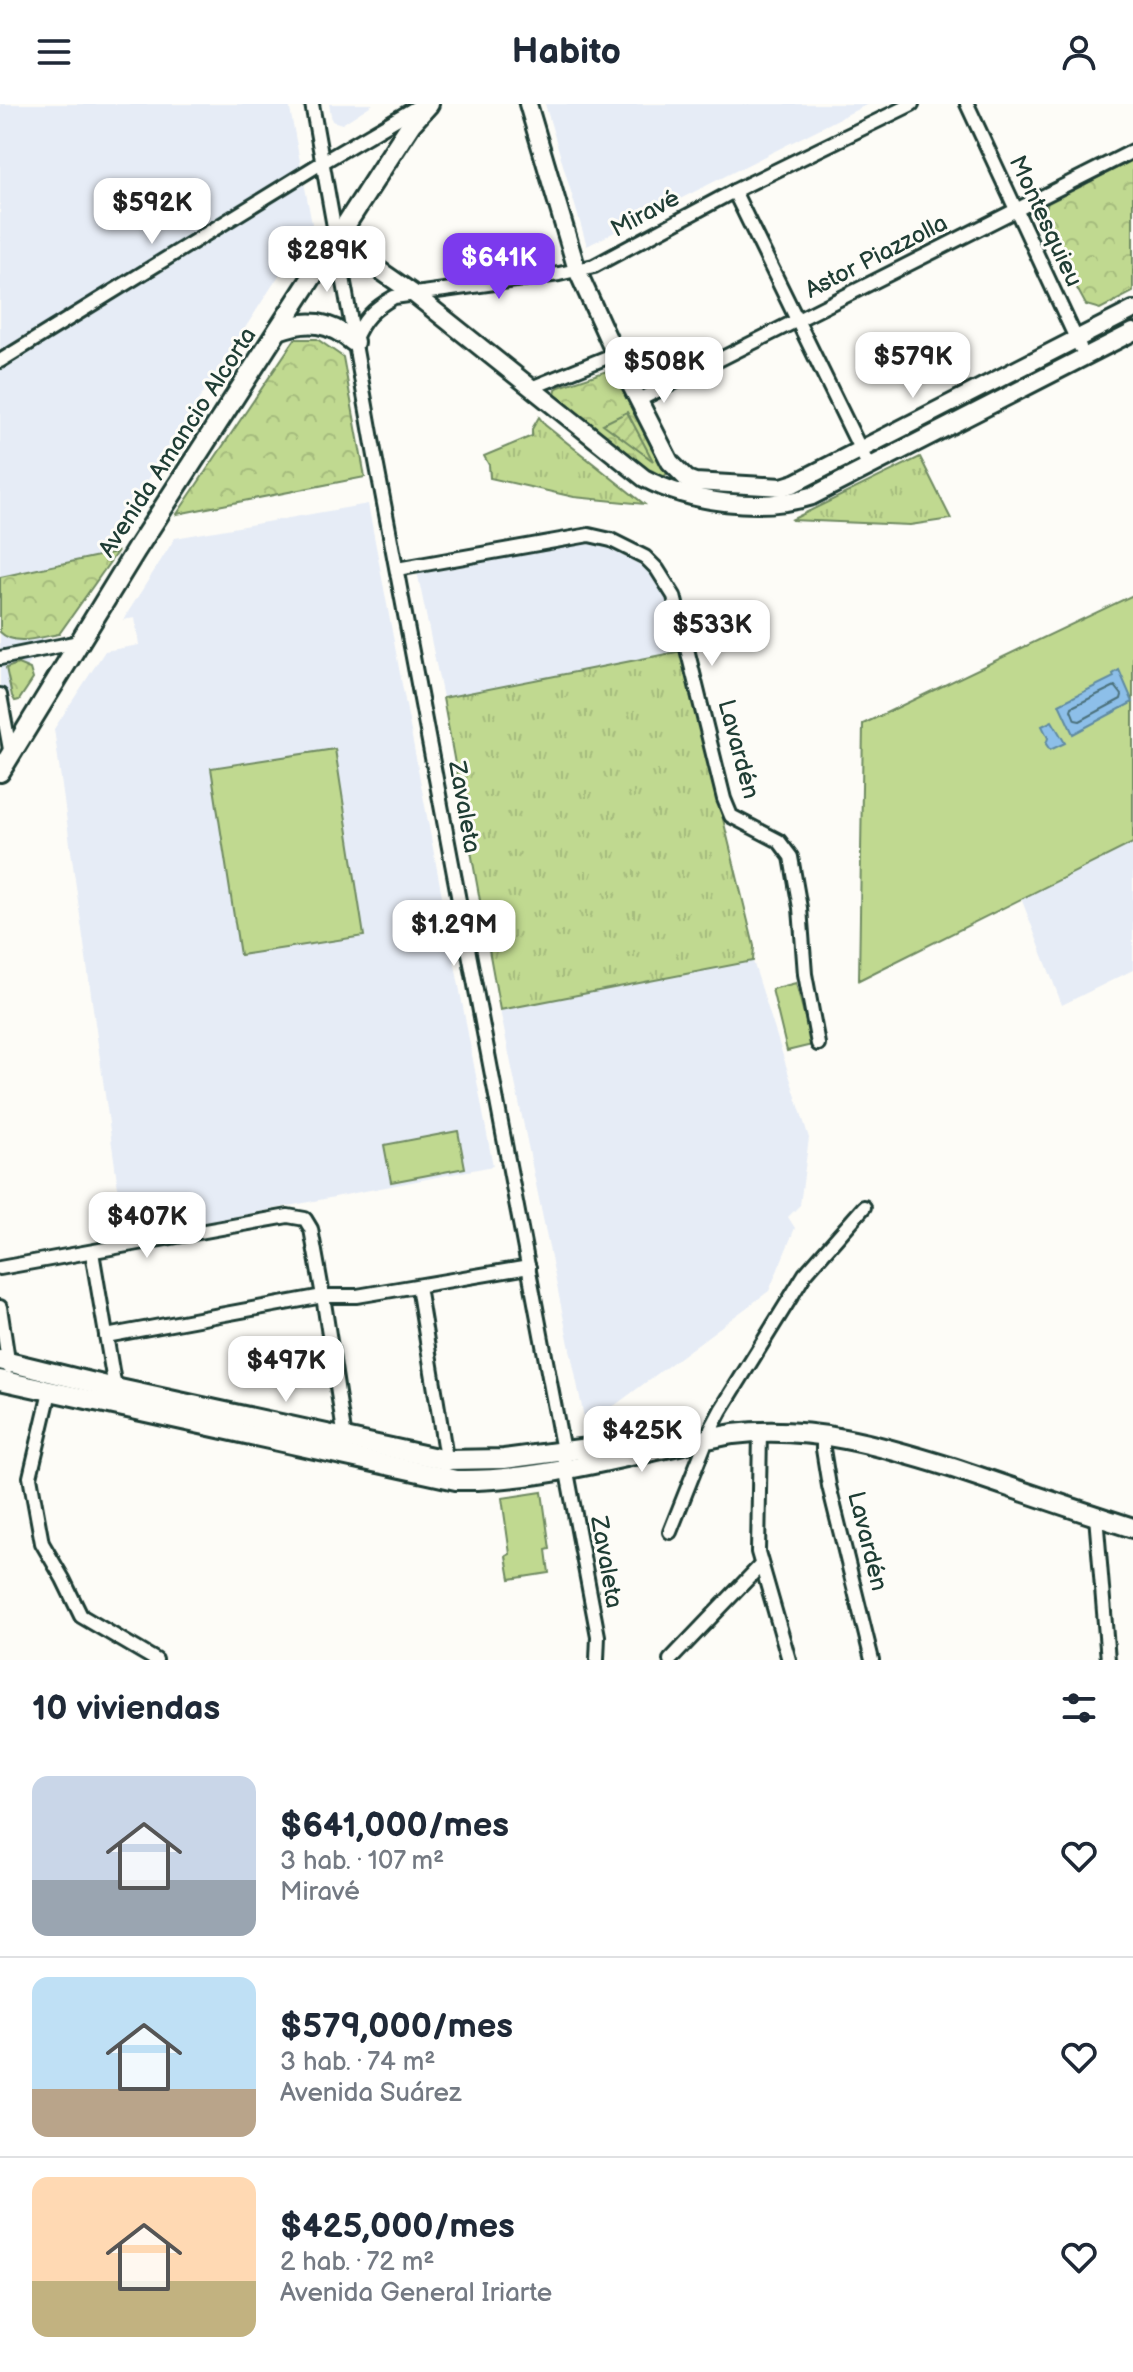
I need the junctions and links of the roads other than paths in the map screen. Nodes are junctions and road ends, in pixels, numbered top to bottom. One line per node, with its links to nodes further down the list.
1 (312, 104): 8 (street, Zavaleta)
2 (422, 104): 8 (street)
3 (429, 104): 11 (main road, Avenida Amancio Alcorta)
4 (528, 104): 12 (street)
5 (912, 104): 9 (street, Miravé)
6 (967, 104): 10 (street, Montesquieu)
7 (1133, 151): 10 (street, Astor Piazzolla)
8 (323, 162): 11 (street, Zavaleta); 22 (street)
9 (734, 191): 12 (street, Miravé); 15 (street)
10 (1015, 210): 15 (street, Astor Piazzolla); 18 (street, Montesquieu)
11 (336, 240): 13 (street); 16 (main road, Avenida Amancio Alcorta); 19 (street, Zavaleta)
12 (577, 270): 13 (street, Miravé); 20 (street)
13 (414, 294): 19 (street, Miravé); 23 (street)
14 (1133, 310): 18 (street)
15 (797, 320): 24 (street, Astor Piazzolla); 25 (street)
16 (278, 330): 19 (main road); 28 (main road, Avenida Amancio Alcorta)
17 (1133, 332): 21 (street)
18 (1076, 339): 21 (street, Montesquieu); 25 (street)
19 (354, 342): 27 (street, Zavaleta)
20 (615, 354): 23 (street); 24 (street)
21 (1085, 357): 26 (street)
22 (0, 361)
23 (531, 388): 26 (street)
24 (639, 400): 25 (street)
25 (861, 450): 26 (street)
26 (869, 467)
27 (397, 569): 33 (street, Lavardén); 36 (street, Zavaleta)
28 (79, 642): 29 (street); 31 (main road, Avenida Amancio Alcorta)
29 (0, 658)
30 (0, 695): 31 (street)
31 (11, 755): 32 (main road, Avenida Amancio Alcorta)
32 (0, 772)
33 (818, 1044)
34 (864, 1207): 48 (street)
35 (92, 1252): 37 (street); 39 (street); 41 (street)
36 (529, 1267): 38 (street); 51 (street, Zavaleta)
37 (0, 1268)
38 (418, 1286): 39 (street); 52 (street)
39 (323, 1296): 41 (street); 50 (street)
40 (0, 1307): 42 (street)
41 (106, 1336): 45 (street)
42 (4, 1361): 43 (street); 45 (main road)
43 (6, 1381): 44 (main road)
44 (50, 1392): 45 (main road); 57 (street)
45 (116, 1398): 50 (main road)
46 (760, 1431): 47 (main road); 48 (main road); 56 (street)
47 (823, 1433): 49 (main road); 61 (street, Lavardén)
48 (709, 1434): 49 (main road); 51 (main road); 55 (street)
49 (884, 1446): 53 (main road)
50 (346, 1447): 52 (main road)
51 (566, 1460): 52 (main road); 58 (street, Zavaleta)
52 (447, 1468)
53 (1096, 1516): 54 (main road); 62 (street)
54 (1133, 1528)
55 (670, 1532)
56 (760, 1566): 59 (street); 60 (street)
57 (156, 1660)
58 (597, 1660)
59 (670, 1660)
60 (789, 1660)
61 (872, 1660)
62 (1108, 1660)

